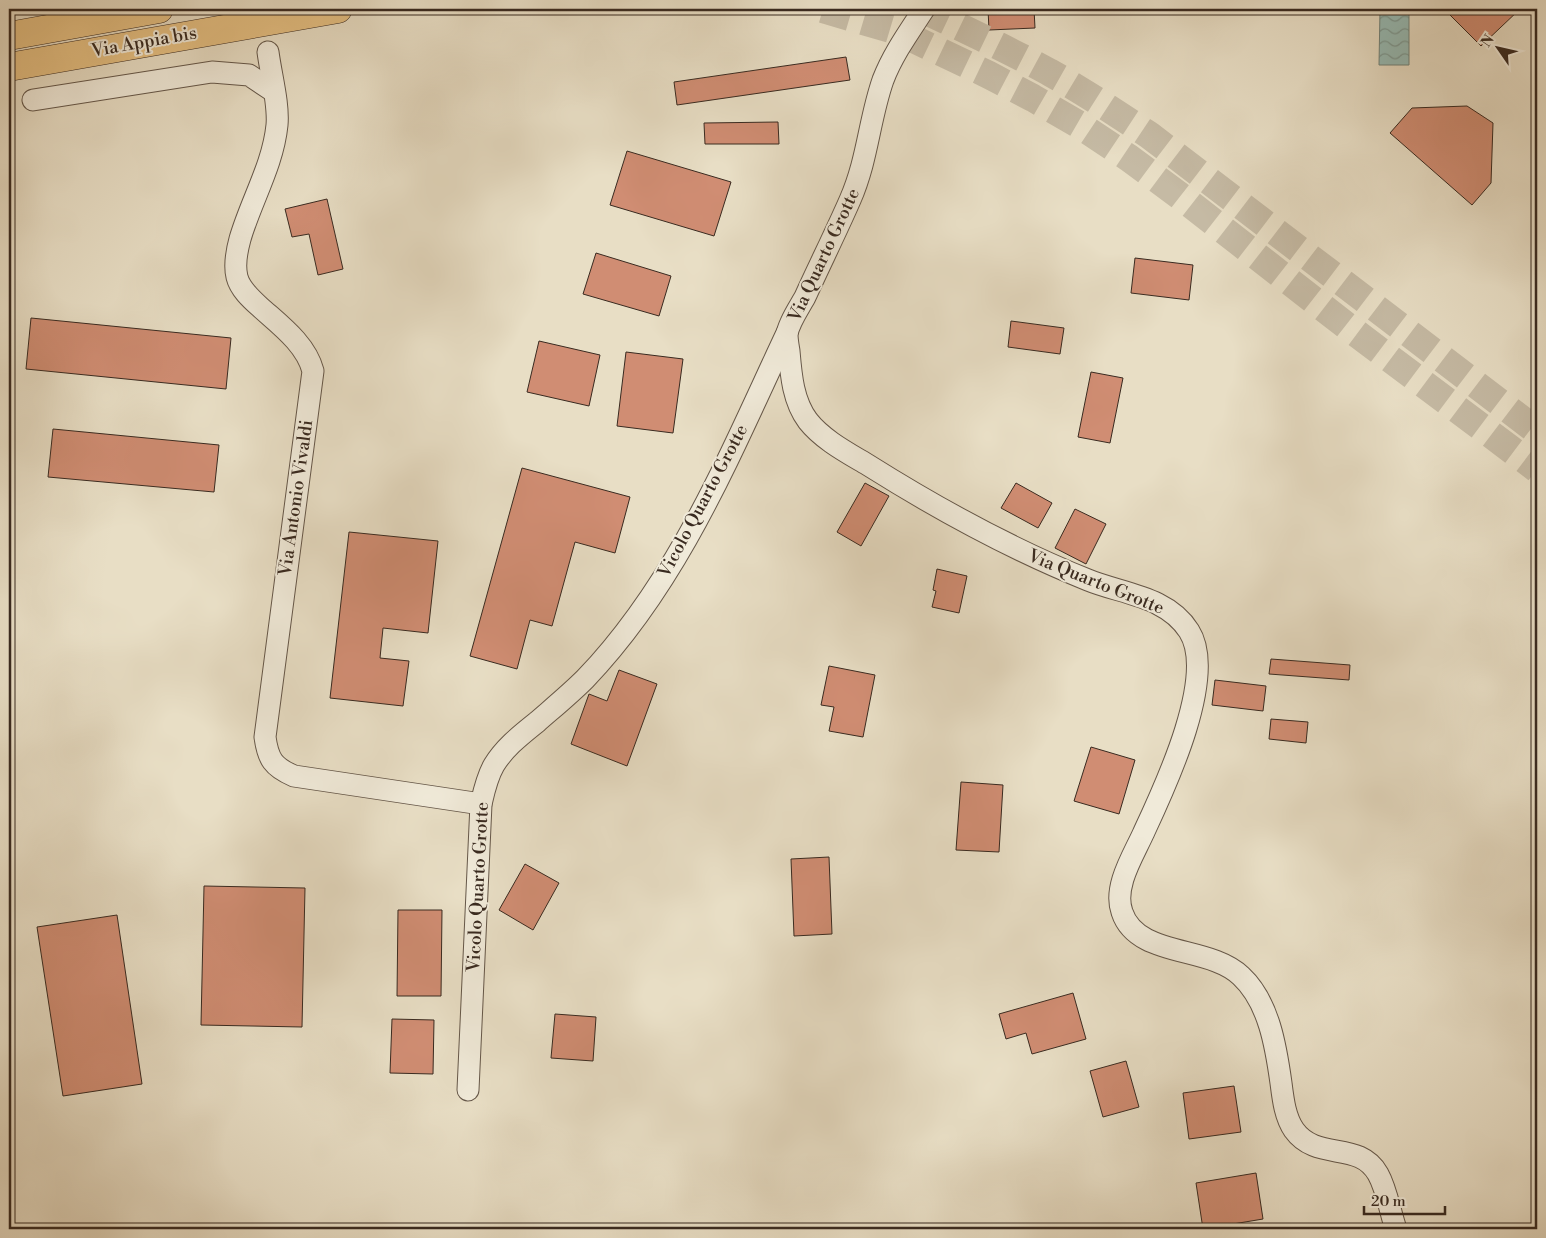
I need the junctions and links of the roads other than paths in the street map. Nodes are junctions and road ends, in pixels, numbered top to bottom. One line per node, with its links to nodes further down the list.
1 (159, 9): 4 (highway, Via Appia bis)
2 (924, 9): 11 (street, Via Quarto Grotte)
3 (326, 10): 8 (highway, Via Appia bis)
4 (115, 17): 5 (highway); 6 (highway, Via Appia bis)
5 (9, 20)
6 (9, 36)
7 (268, 52): 9 (street, Via Antonio Vivaldi)
8 (9, 67)
9 (273, 91): 10 (street); 12 (street, Via Antonio Vivaldi)
10 (33, 100)
11 (787, 333): 12 (street, Vicolo Quarto Grotte); 14 (street, Via Quarto Grotte)
12 (481, 804): 13 (street, Vicolo Quarto Grotte)
13 (468, 1090)
14 (1396, 1229)

